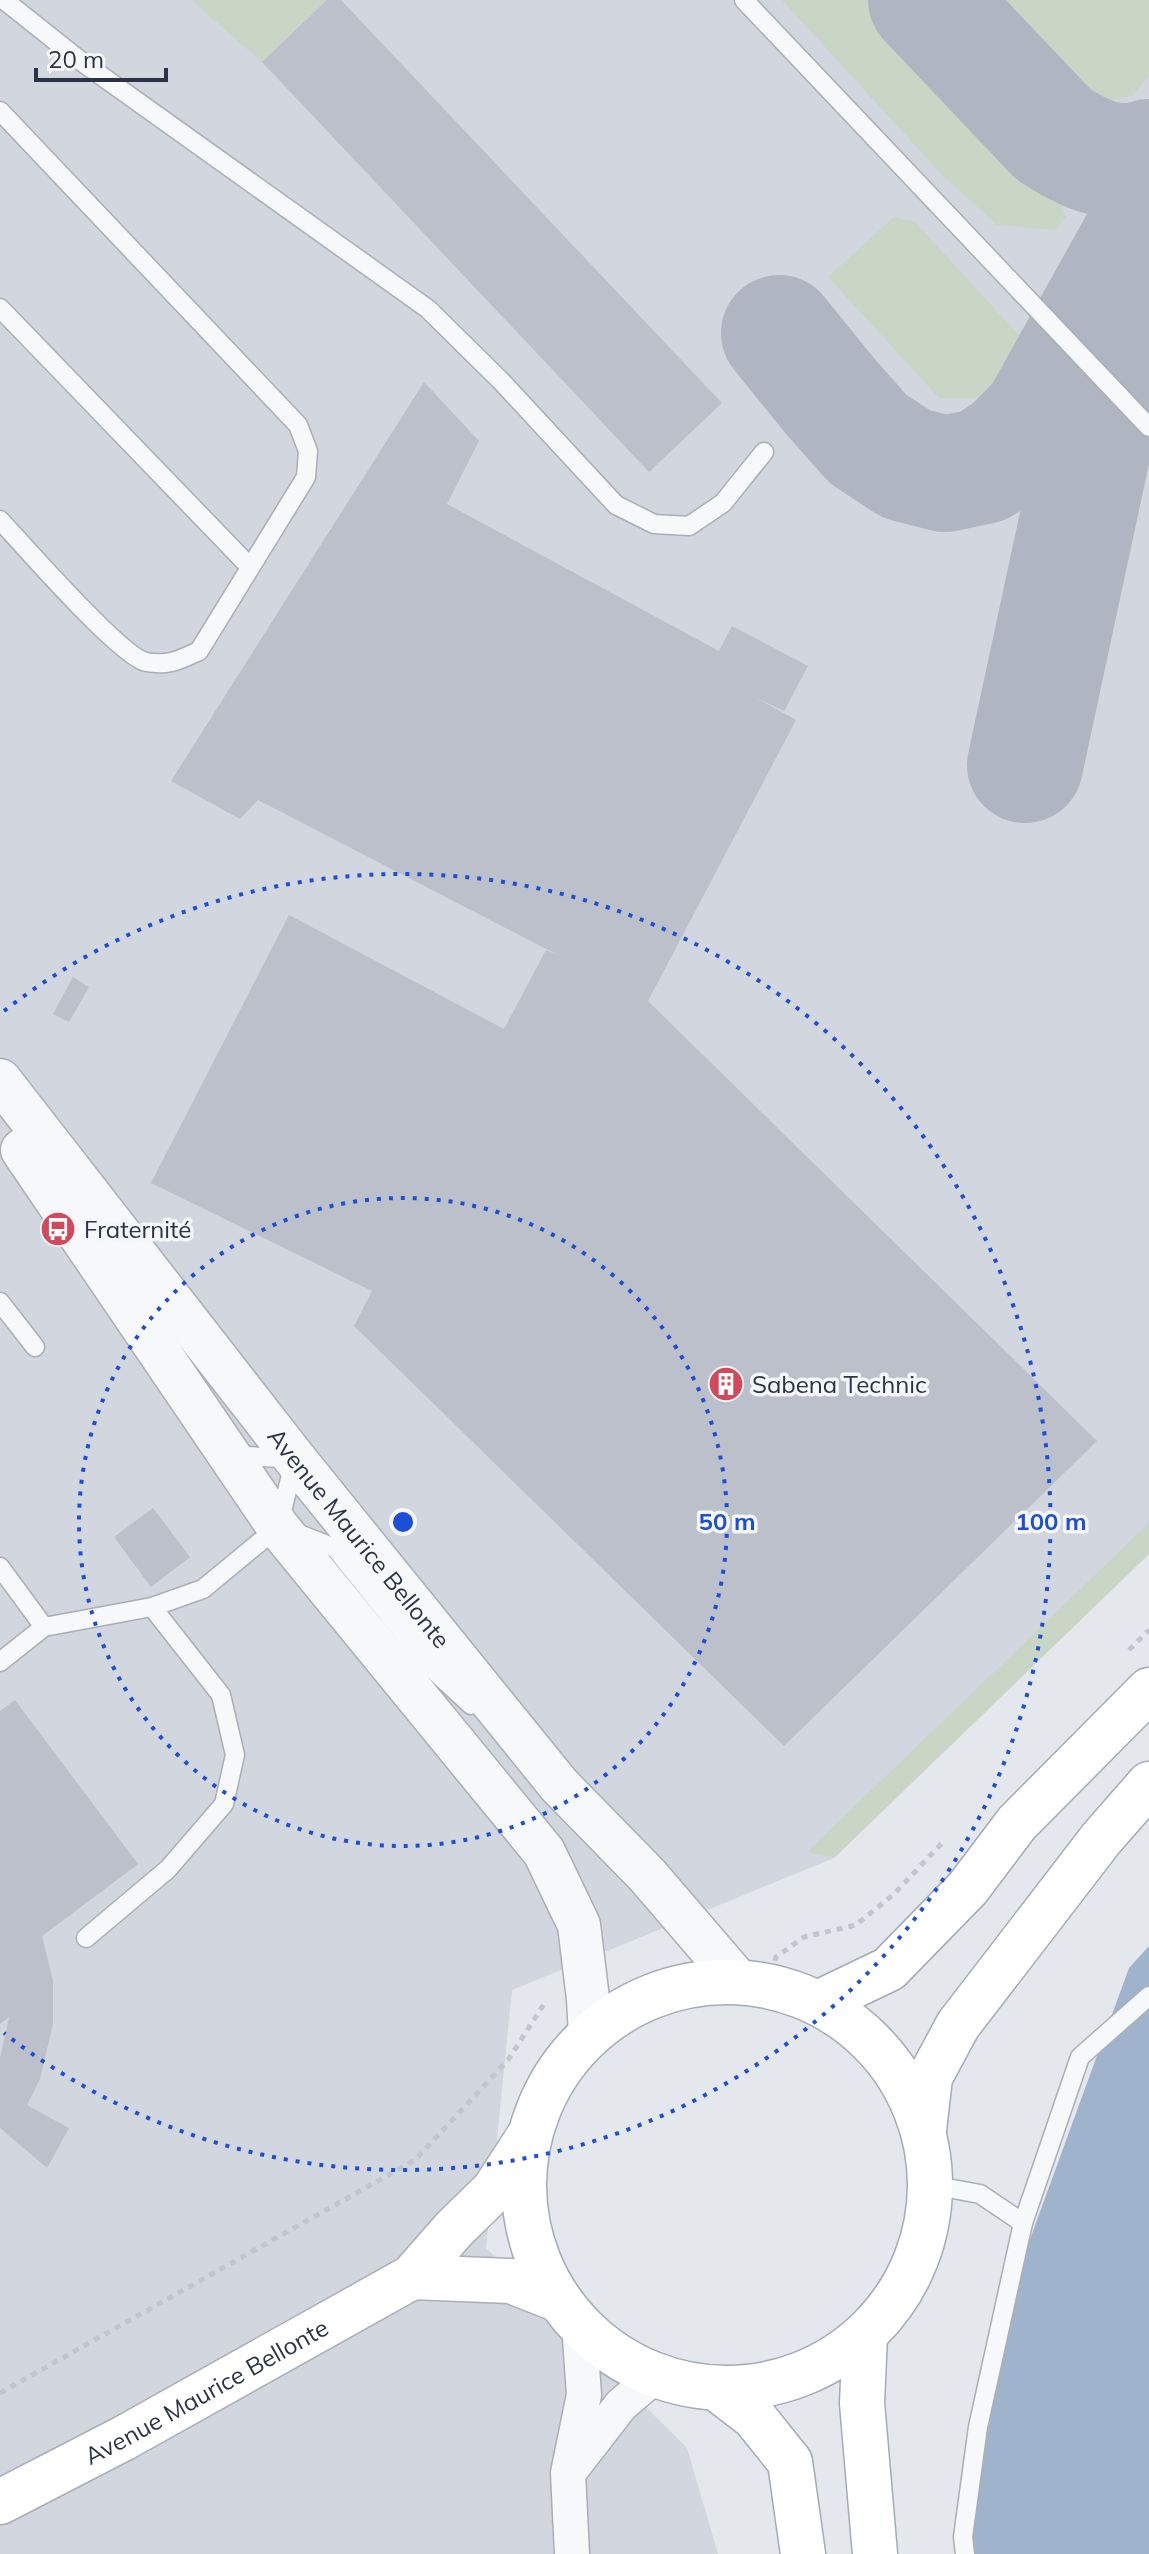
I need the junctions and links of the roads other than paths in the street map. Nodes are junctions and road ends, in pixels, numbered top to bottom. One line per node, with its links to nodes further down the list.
1 (4, 0): 6 (lane)
2 (744, 0): 5 (lane)
3 (0, 111): 8 (lane)
4 (0, 308): 8 (lane)
5 (1149, 427)
6 (764, 452)
7 (0, 520): 8 (lane)
8 (250, 567)
9 (0, 1080): 10 (street, Avenue Maurice Bellonte)
10 (16, 1132): 13 (street, Avenue Maurice Bellonte); 14 (street, Avenue Maurice Bellonte)
11 (0, 1302): 12 (lane)
12 (35, 1347)
13 (228, 1455): 14 (lane); 15 (street, Avenue Maurice Bellonte)
14 (295, 1459): 15 (lane); 22 (street, Avenue Maurice Bellonte)
15 (278, 1527): 17 (lane); 22 (lane); 27 (street, Avenue Maurice Bellonte)
16 (0, 1567): 18 (lane)
17 (152, 1607): 18 (lane); 23 (lane)
18 (44, 1627): 19 (lane)
19 (0, 1662)
20 (1149, 1690): 26 (main road)
21 (1149, 1784): 28 (main road)
22 (559, 1785): 24 (street, Avenue Maurice Bellonte)
23 (86, 1938)
24 (754, 1984): 26 (main road); 27 (main road)
25 (1149, 1996): 31 (lane)
26 (818, 2003): 28 (main road)
27 (590, 2034): 29 (main road)
28 (924, 2130): 30 (main road)
29 (529, 2136): 32 (main road, Avenue Maurice Bellonte); 33 (main road)
30 (931, 2185): 31 (lane); 34 (main road)
31 (1023, 2223): 42 (lane)
32 (412, 2277): 33 (main road); 38 (main road, Avenue Maurice Bellonte)
33 (569, 2312): 35 (main road); 37 (street)
34 (865, 2335): 36 (main road); 41 (main road)
35 (655, 2376): 36 (main road); 37 (street)
36 (716, 2388): 40 (main road)
37 (568, 2473): 39 (street)
38 (0, 2502)
39 (572, 2554)
40 (803, 2554)
41 (875, 2554)
42 (965, 2554)

